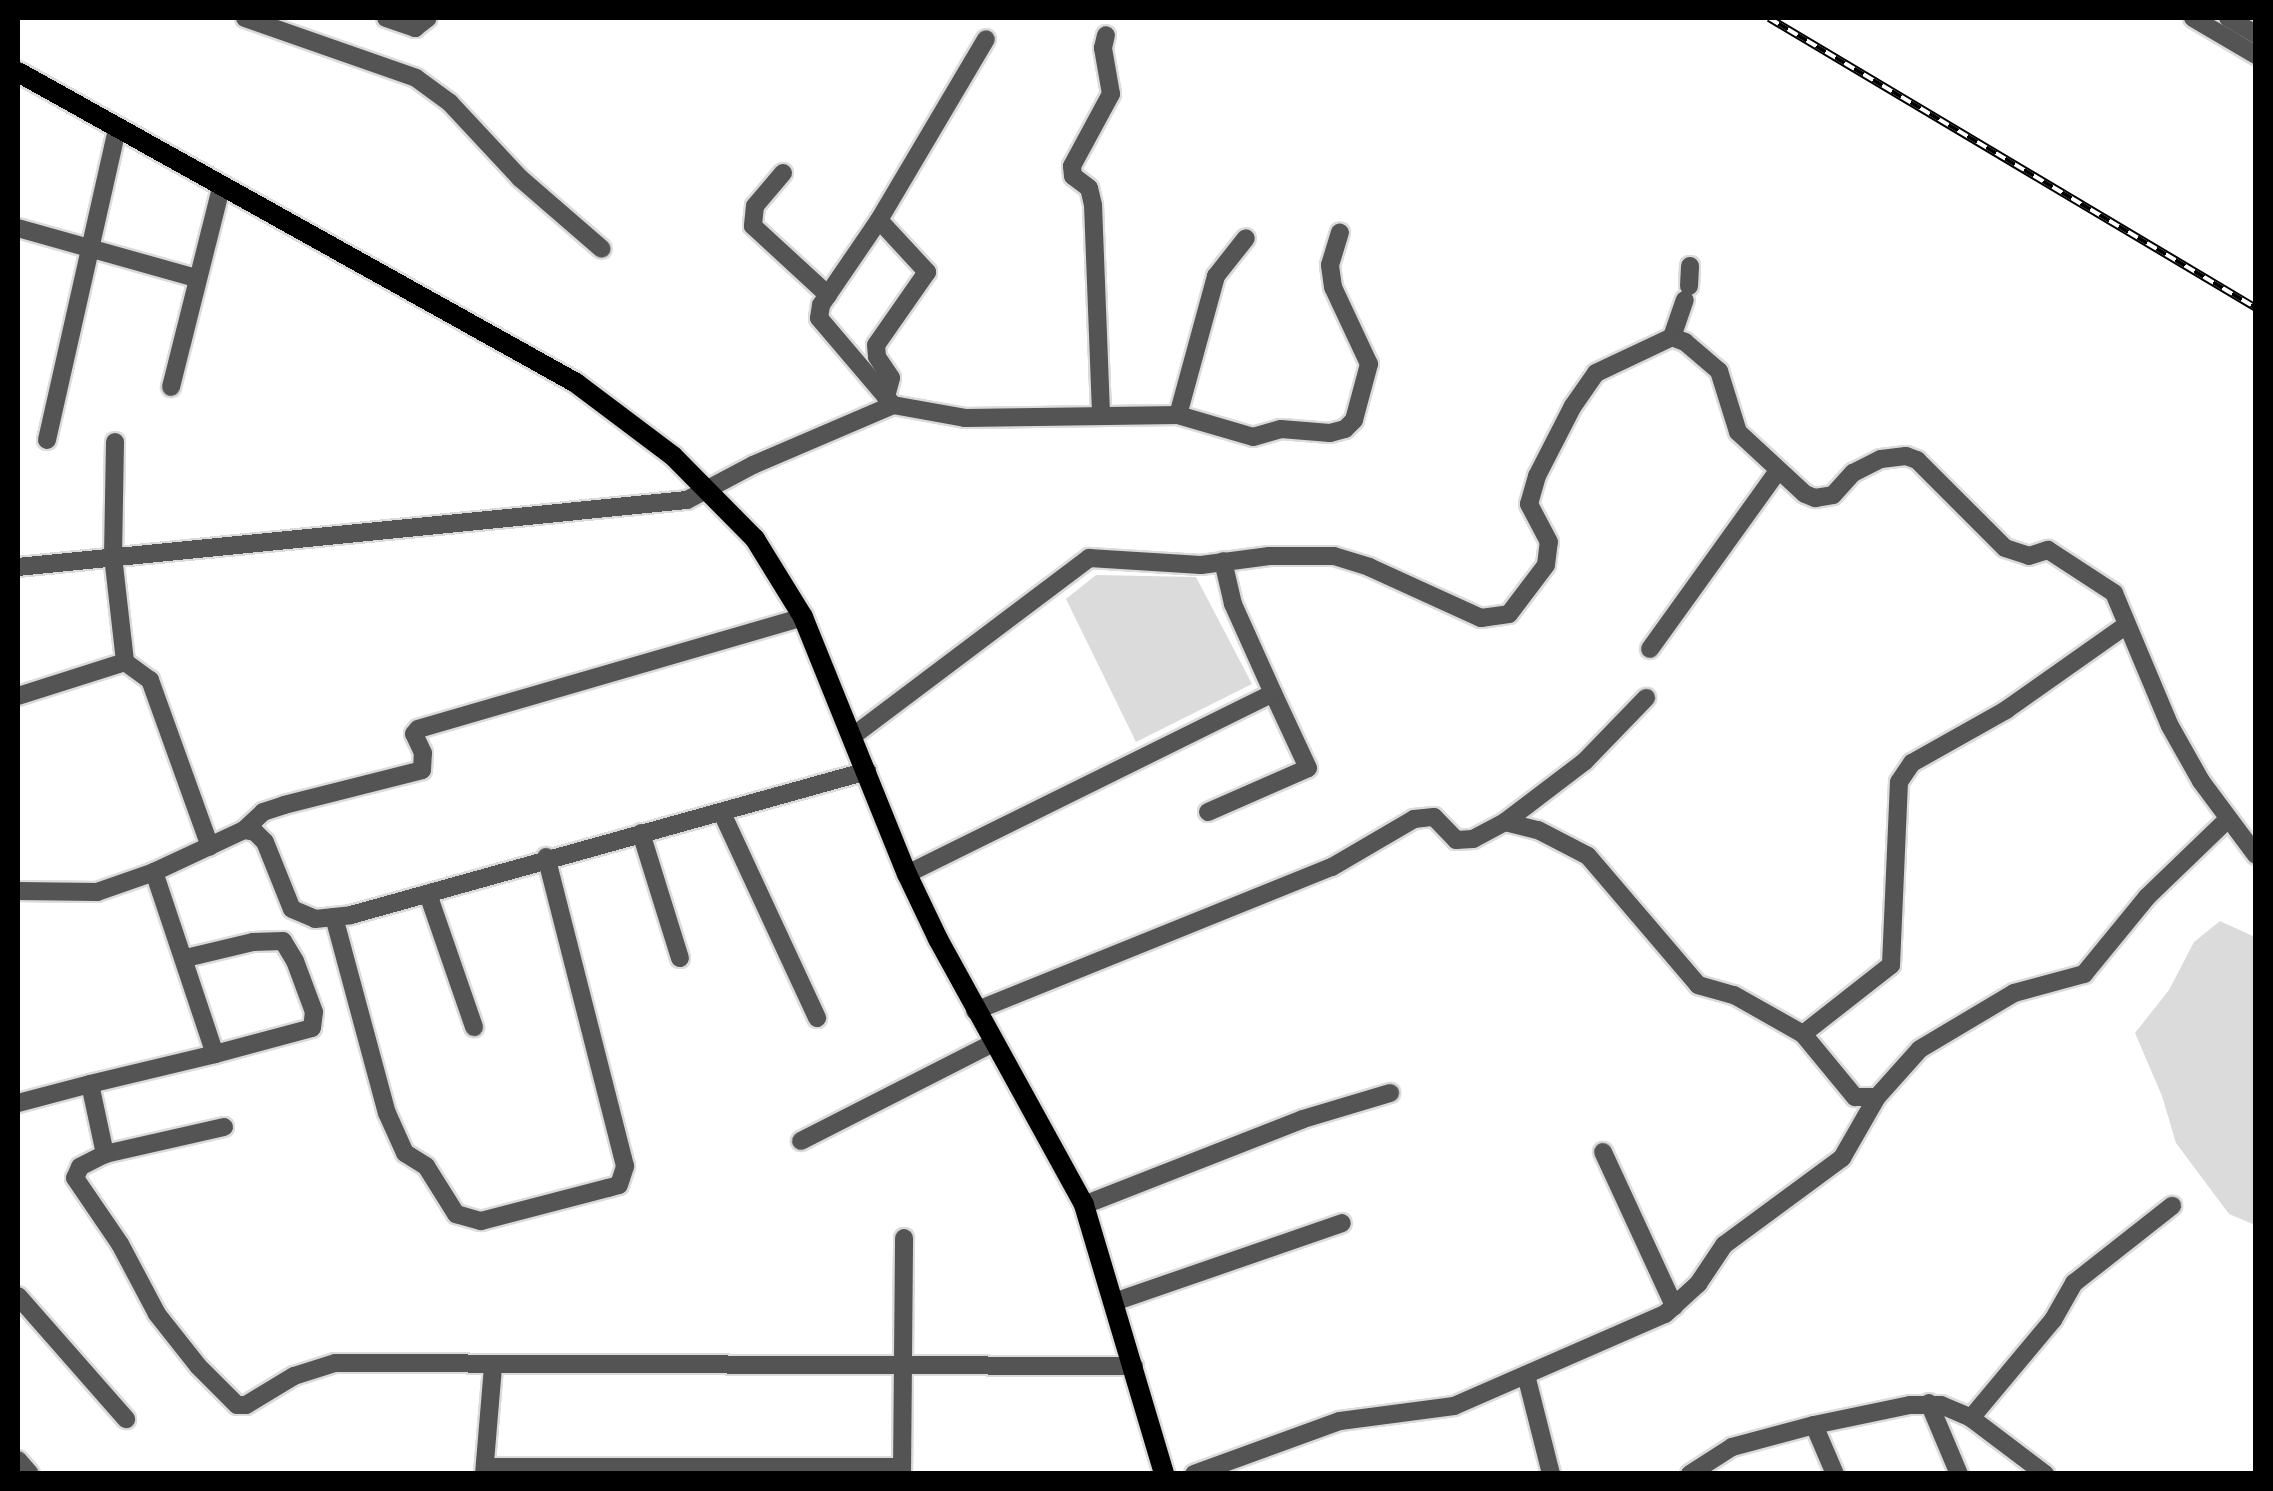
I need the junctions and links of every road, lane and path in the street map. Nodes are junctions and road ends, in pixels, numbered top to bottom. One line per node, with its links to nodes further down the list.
1 (245, 18): 19 (street)
2 (386, 18): 3 (street)
3 (428, 18)
4 (2193, 18): 9 (street)
5 (2228, 18): 6 (street)
6 (2256, 34)
7 (1106, 35): 26 (street)
8 (986, 39): 14 (street)
9 (2256, 55)
10 (18, 72): 11 (main road)
11 (117, 130): 13 (main road); 18 (street)
12 (783, 173): 22 (street)
13 (221, 188): 21 (street); 31 (main road)
14 (880, 220): 22 (street); 25 (street)
15 (18, 228): 18 (street)
16 (1340, 232): 27 (street)
17 (1246, 238): 27 (street)
18 (88, 247): 21 (street); 28 (street)
19 (602, 250)
20 (1690, 266): 23 (street)
21 (196, 278): 24 (street)
22 (828, 295): 25 (street)
23 (1672, 338): 30 (street); 33 (street)
24 (171, 388)
25 (890, 401): 26 (street); 31 (street)
26 (1101, 413): 27 (street)
27 (1178, 415)
28 (47, 440)
29 (114, 442): 32 (street)
30 (1778, 470): 36 (street); 37 (street)
31 (710, 490): 32 (street); 35 (main road)
32 (112, 556): 34 (street); 38 (street)
33 (1223, 561): 39 (street); 42 (street)
34 (18, 568)
35 (803, 617): 42 (main road); 48 (street)
36 (2126, 626): 46 (street); 63 (street)
37 (1650, 649)
38 (125, 662): 40 (street); 50 (street)
39 (1273, 693): 44 (street); 54 (street)
40 (18, 696)
41 (1646, 698): 47 (street)
42 (853, 736): 43 (main road)
43 (867, 771): 45 (street); 54 (main road)
44 (1208, 812)
45 (722, 813): 49 (street); 61 (street)
46 (2228, 820): 51 (street); 68 (street)
47 (1505, 822): 60 (street); 63 (street)
48 (244, 830): 50 (street); 57 (street)
49 (641, 833): 52 (street); 59 (street)
50 (210, 847): 53 (street)
51 (2256, 856)
52 (546, 857): 56 (street); 57 (street)
53 (154, 872): 55 (street); 58 (street)
54 (907, 874): 60 (main road)
55 (18, 891)
56 (428, 894): 57 (street); 62 (street)
57 (334, 917)
58 (186, 958): 65 (street); 65 (street)
59 (680, 958)
60 (975, 1011): 64 (main road)
61 (816, 1018)
62 (474, 1027)
63 (1802, 1034): 68 (street)
64 (993, 1044): 71 (street); 74 (main road)
65 (215, 1054): 66 (street)
66 (90, 1084): 69 (street); 73 (street)
67 (1390, 1093): 74 (street)
68 (1877, 1097): 80 (street)
69 (18, 1103)
70 (224, 1127): 73 (street)
71 (801, 1140)
72 (1603, 1152): 80 (street)
73 (104, 1154): 82 (street)
74 (1084, 1205): 79 (main road)
75 (2172, 1206): 87 (street)
76 (1342, 1224): 79 (street)
77 (904, 1238): 81 (street)
78 (18, 1296): 86 (street)
79 (1114, 1302): 83 (main road)
80 (1674, 1306): 84 (street)
81 (904, 1365): 82 (street); 83 (street); 91 (street)
82 (494, 1366): 90 (street)
83 (1134, 1366): 93 (main road)
84 (1526, 1376): 94 (street); 95 (street)
85 (1929, 1404): 87 (street); 88 (street); 98 (street)
86 (126, 1418)
87 (1971, 1418): 99 (street)
88 (1814, 1426): 96 (street); 97 (street)
89 (18, 1460): 92 (street)
90 (485, 1470): 91 (street)
91 (902, 1470)
92 (30, 1474)
93 (1164, 1474)
94 (1194, 1474)
95 (1552, 1474)
96 (1690, 1474)
97 (1835, 1474)
98 (1959, 1474)
99 (2045, 1474)

